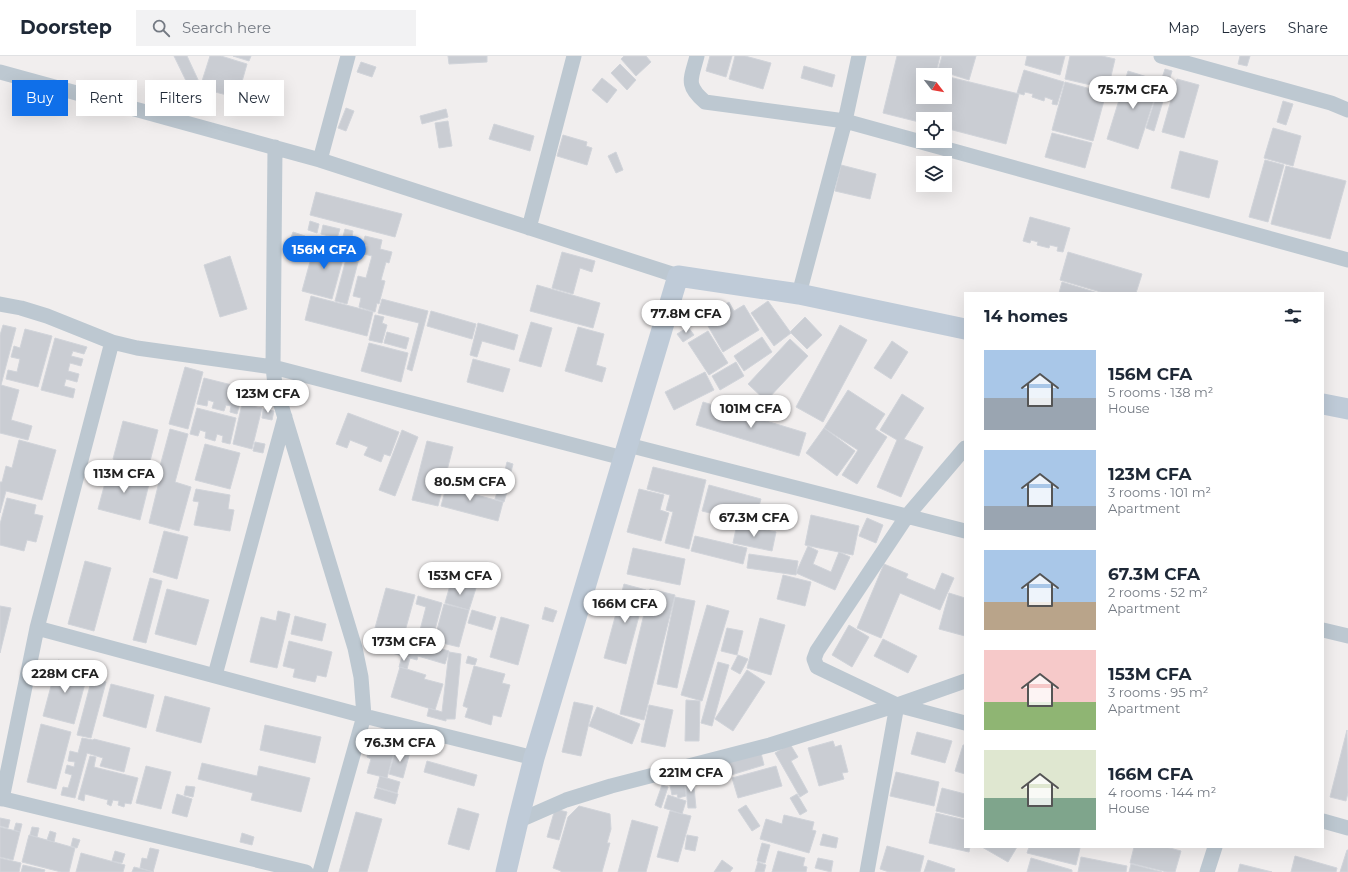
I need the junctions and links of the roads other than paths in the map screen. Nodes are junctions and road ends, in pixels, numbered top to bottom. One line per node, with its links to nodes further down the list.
1 (348, 56): 10 (street)
2 (574, 56): 11 (street)
3 (697, 56): 8 (street)
4 (860, 56): 8 (street)
5 (1161, 56): 7 (street)
6 (0, 72): 9 (street)
7 (1348, 110)
8 (845, 121): 12 (street); 14 (street)
9 (275, 147): 10 (street); 18 (street)
10 (320, 160): 11 (street)
11 (529, 228): 13 (street)
12 (1348, 260)
13 (678, 276): 14 (street); 23 (street)
14 (799, 294): 16 (street)
15 (0, 304): 17 (street)
16 (964, 329)
17 (112, 342): 18 (street); 26 (street)
18 (273, 367): 21 (street); 23 (street)
19 (1324, 404): 20 (street)
20 (1348, 409)
21 (285, 417): 29 (street); 32 (street)
22 (964, 449): 24 (street)
23 (626, 451): 24 (street); 34 (street)
24 (907, 516): 25 (street); 31 (street)
25 (964, 531)
26 (37, 628): 29 (street); 35 (street)
27 (1324, 630): 28 (street)
28 (1348, 636)
29 (215, 676): 32 (street)
30 (964, 681): 31 (street)
31 (897, 705): 33 (street); 36 (street); 43 (street)
32 (364, 716): 34 (street); 41 (street)
33 (964, 723)
34 (534, 758): 36 (street)
35 (1, 798): 40 (street)
36 (518, 821): 42 (street)
37 (1324, 821): 38 (street)
38 (1348, 828)
39 (1215, 848): 44 (street)
40 (306, 872)
41 (320, 872)
42 (506, 872)
43 (867, 872)
44 (1207, 872)

